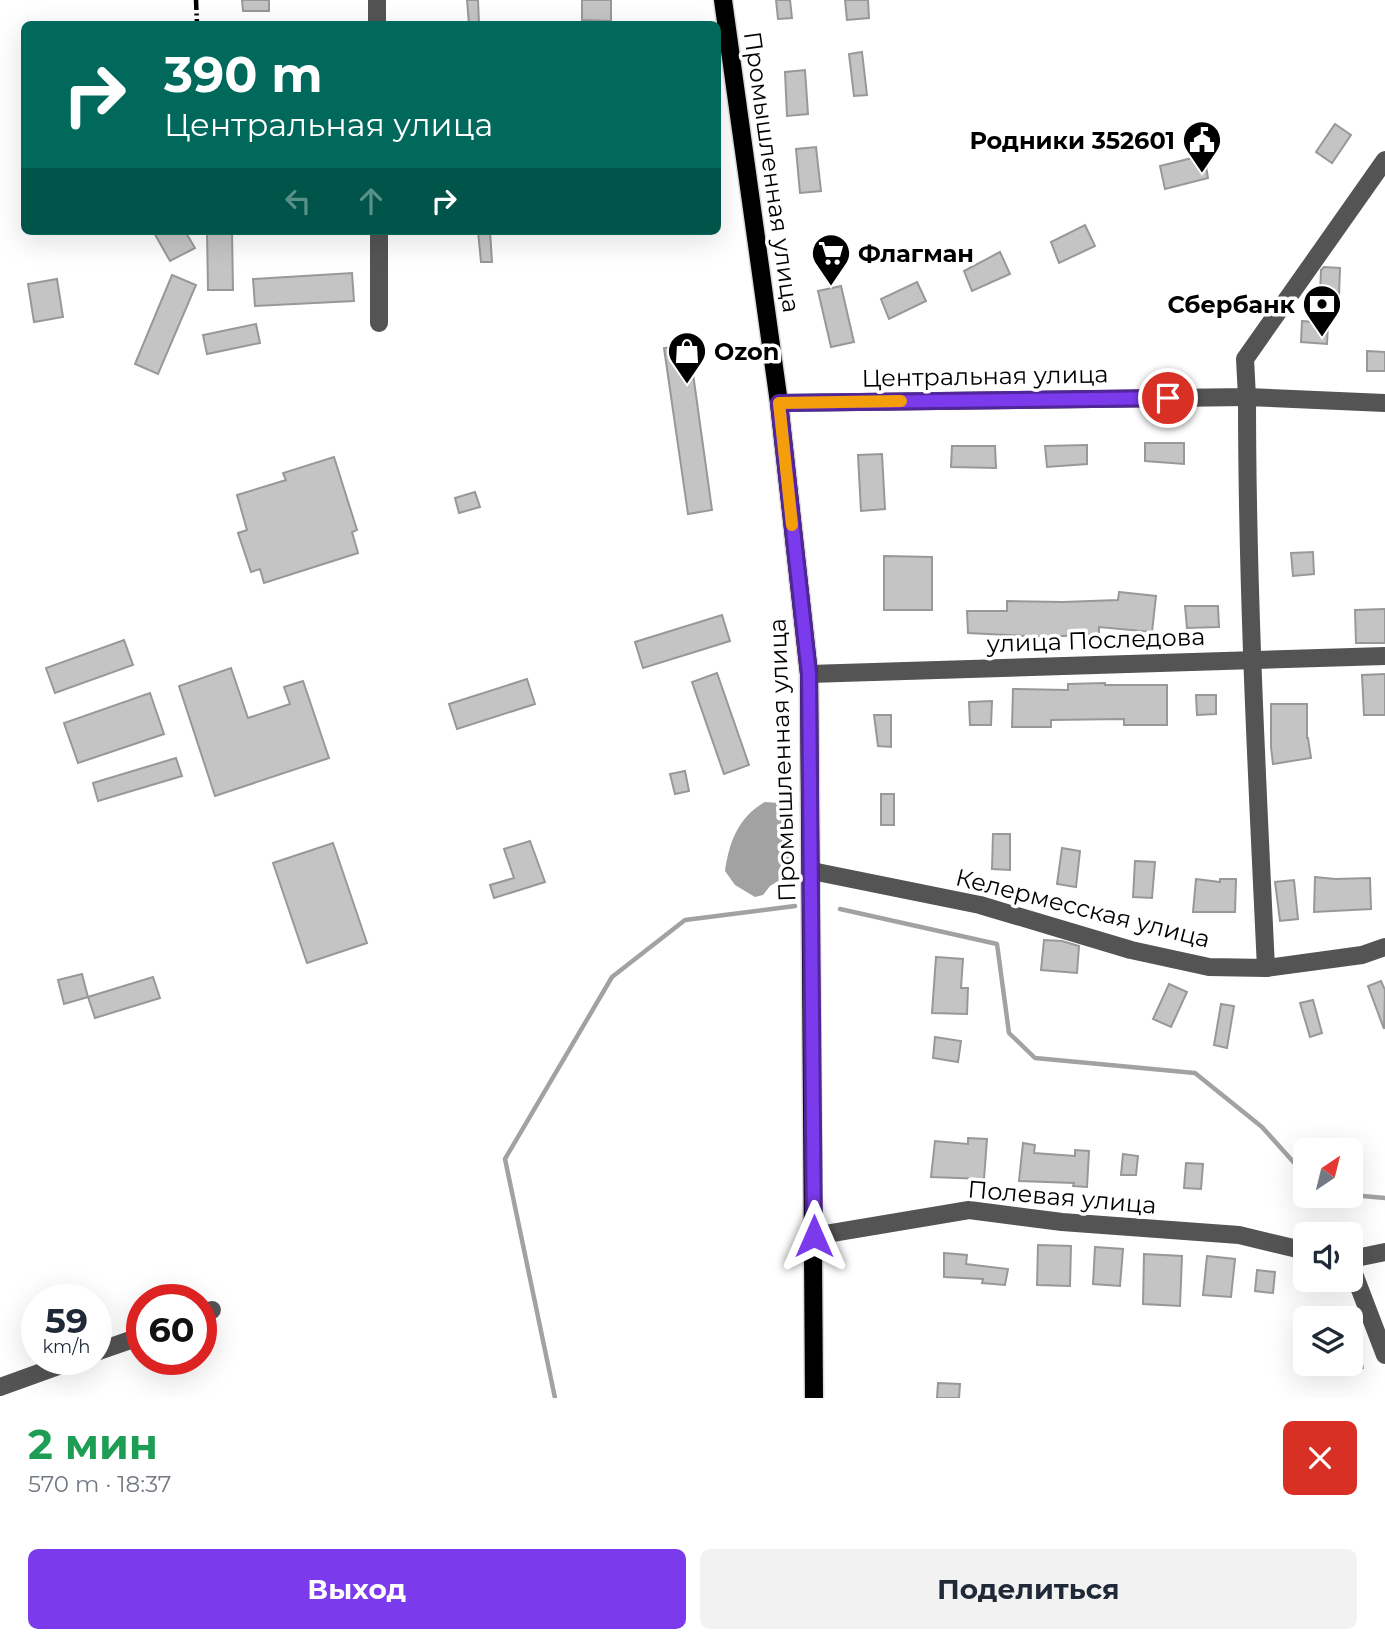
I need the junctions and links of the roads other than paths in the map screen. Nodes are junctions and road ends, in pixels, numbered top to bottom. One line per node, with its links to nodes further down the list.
1 (377, 0): 3 (street)
2 (723, 0): 8 (main road, Промышленная улица)
3 (377, 21)
4 (1385, 160): 7 (street)
5 (379, 235): 6 (street)
6 (379, 323)
7 (1247, 397): 8 (street, Центральная улица); 9 (street, Центральная улица); 11 (street)
8 (779, 403): 12 (main road, Промышленная улица)
9 (1385, 403)
10 (1385, 656): 11 (street, улица Последова)
11 (1251, 660): 12 (street, улица Последова); 15 (street)
12 (809, 674): 13 (main road, Промышленная улица)
13 (812, 871): 15 (street, Келермесская улица); 16 (main road, Промышленная улица)
14 (1385, 947): 15 (street, Келермесская улица)
15 (1266, 968)
16 (814, 1236): 17 (street, Полевая улица); 24 (main road, Промышленная улица)
17 (1293, 1248)
18 (1385, 1252): 19 (street)
19 (1363, 1257)
20 (1361, 1292): 21 (street)
21 (1385, 1355)
22 (33, 1375): 23 (street)
23 (0, 1387)
24 (814, 1398)

